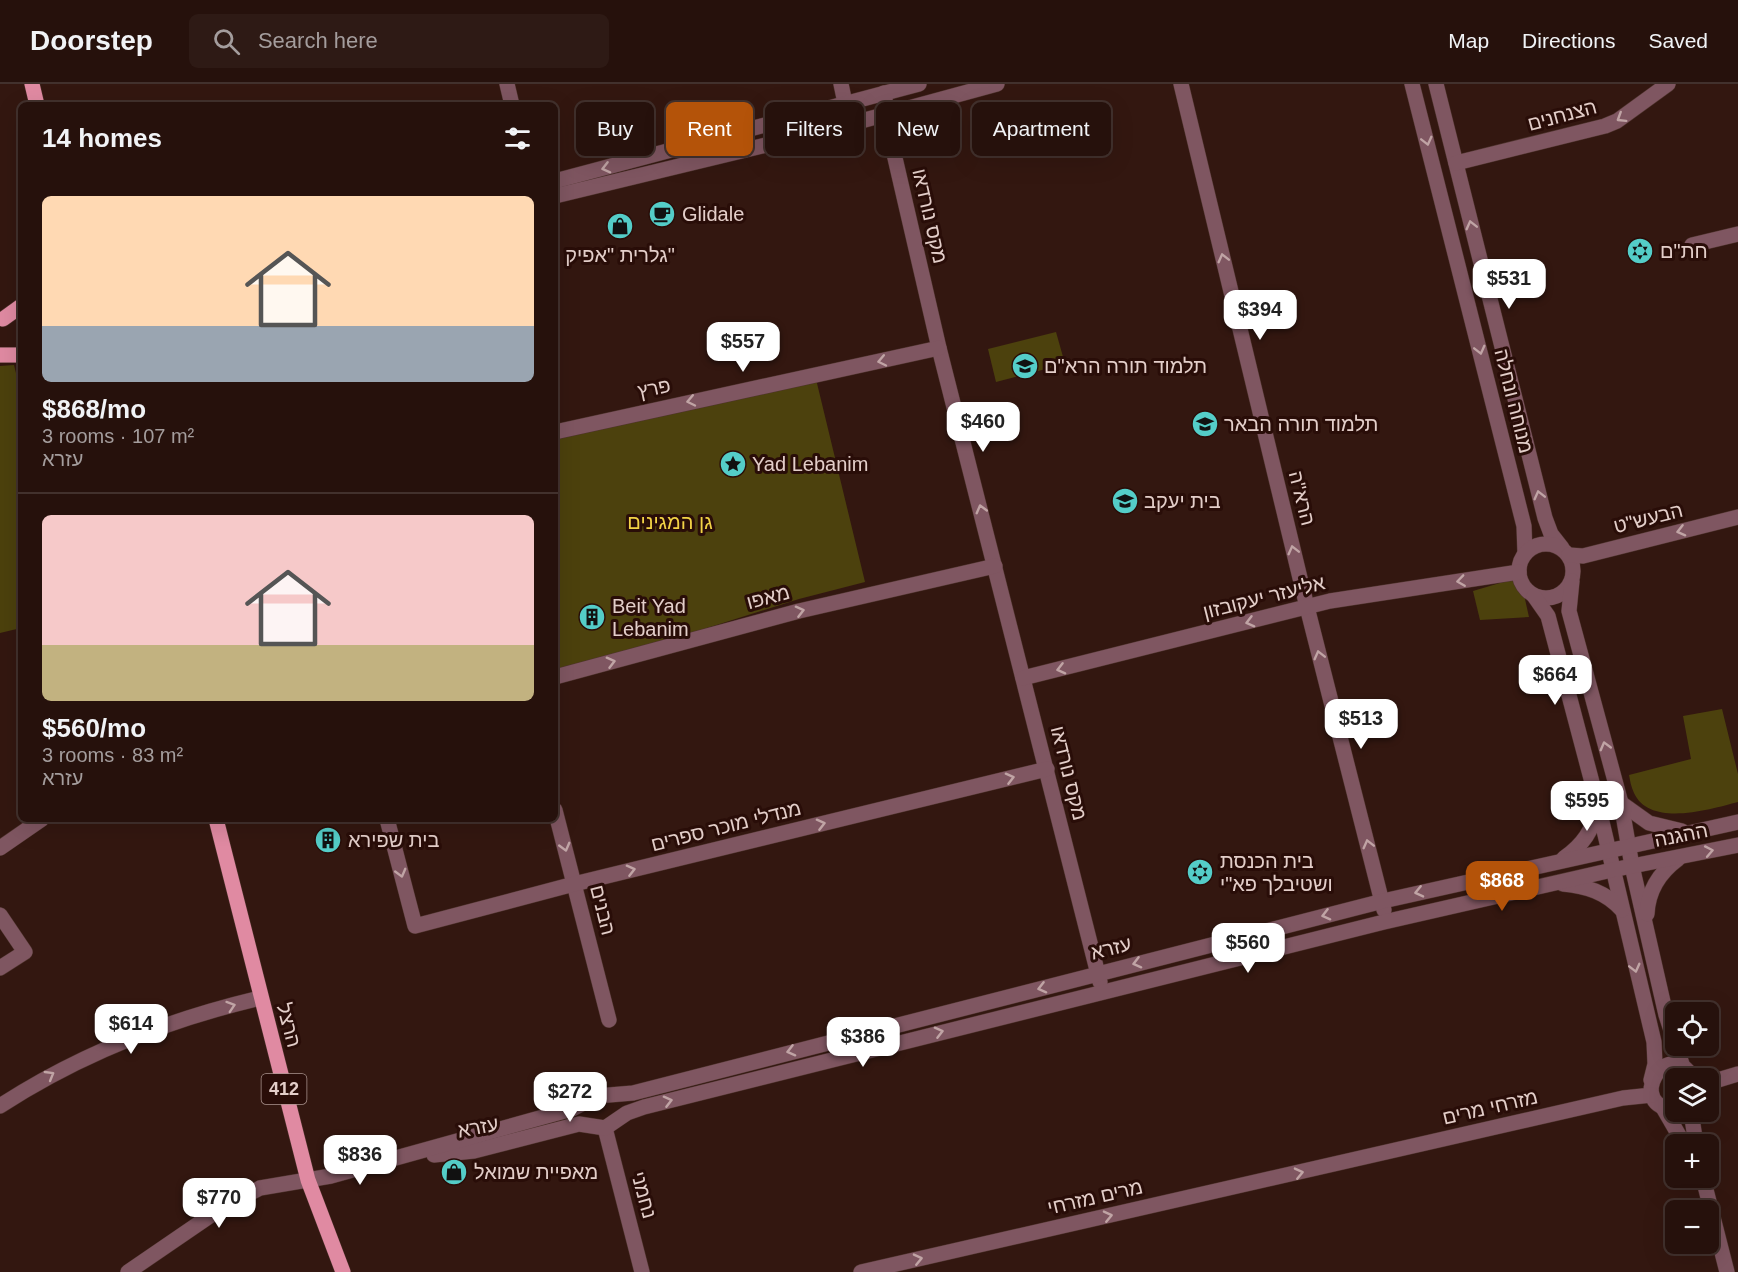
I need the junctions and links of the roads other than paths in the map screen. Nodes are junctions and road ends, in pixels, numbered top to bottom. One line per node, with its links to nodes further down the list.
1 (32, 84): 11 (main road)
2 (507, 84): 12 (street)
3 (841, 84): 13 (street)
4 (919, 84): 10 (street)
5 (997, 84): 16 (street)
6 (1181, 84): 40 (street, הרא"ה, one-way to 6)
7 (1412, 84): 35 (street, מנוחה ונחלה, one-way to 35)
8 (1436, 84): 20 (street, מנוחה ונחלה)
9 (1668, 84): 20 (street, הצנחנים, one-way to 20)
10 (884, 93): 14 (street); 15 (street, מקס נורדאו)
11 (36, 102)
12 (511, 102)
13 (845, 102)
14 (849, 102)
15 (886, 102)
16 (932, 102)
17 (765, 126): 21 (street, one-way to 21)
18 (765, 145): 22 (street)
19 (895, 156): 29 (street, מקס נורדאו)
20 (1456, 163): 34 (street, מנוחה ונחלה, one-way to 20)
21 (558, 180)
22 (558, 195)
23 (1738, 234): 24 (street)
24 (1692, 245)
25 (18, 308): 27 (main road)
26 (18, 315): 27 (street)
27 (1, 319)
28 (18, 348): 30 (street)
29 (939, 348): 32 (street, פרץ, one-way to 32); 36 (street, מקס נורדאו, one-way to 29)
30 (0, 353): 31 (main road)
31 (18, 355)
32 (558, 431)
33 (1738, 517): 34 (street, הבעש"ט, one-way to 34)
34 (1565, 552): 35 (street); 38 (street)
35 (1525, 554): 37 (street)
36 (994, 566): 41 (street, מאפו, one-way to 36); 42 (street, מקס נורדאו)
37 (1519, 572): 39 (street); 40 (street, אליעזר יעקובזון, one-way to 40)
38 (1572, 581): 39 (street); 44 (street, one-way to 38)
39 (1534, 596): 45 (street)
40 (1307, 607): 42 (street, אליעזר יעקובזון, one-way to 42); 62 (street, הרא"ה, one-way to 40)
41 (558, 676)
42 (1023, 678): 43 (street, מקס נורדאו)
43 (1047, 769): 61 (street, מנדלי מוכר ספרים, one-way to 43); 68 (street, מקס נורדאו)
44 (1621, 803): 51 (street); 53 (street)
45 (1598, 805): 55 (street); 57 (street)
46 (38, 822): 54 (street)
47 (217, 822): 70 (main road, הרצל / 412)
48 (388, 822): 61 (street, מנדלי מוכר ספרים, one-way to 61)
49 (558, 822): 61 (street, הבנים, one-way to 61)
50 (1738, 822): 51 (street, ההגנה)
51 (1688, 832): 53 (street, ההגנה)
52 (1738, 845): 56 (street, ההגנה, one-way to 52)
53 (1628, 846): 55 (street, עזרא); 58 (street)
54 (0, 848)
55 (1609, 852): 57 (street, עזרא); 59 (street)
56 (1680, 857): 58 (street, ההגנה); 66 (street)
57 (1558, 862): 62 (street, עזרא, one-way to 62)
58 (1632, 866): 59 (street, עזרא); 66 (street)
59 (1612, 870): 60 (street, עזרא); 63 (street)
60 (1551, 883): 63 (street); 65 (street, עזרא)
61 (574, 884): 71 (street, הבנים)
62 (1383, 901): 65 (street, הרא"ה); 68 (street, עזרא, one-way to 68)
63 (1623, 910): 77 (street, one-way to 77)
64 (0, 915): 67 (street)
65 (1384, 922): 69 (street, עזרא)
66 (1647, 927): 73 (street)
67 (0, 968)
68 (1098, 973): 69 (street, מקס נורדאו); 76 (street, עזרא, one-way to 76)
69 (1102, 991): 80 (street, עזרא, one-way to 69)
70 (260, 998): 79 (street, one-way to 70); 84 (main road, הרצל / 412)
71 (609, 1020)
72 (1671, 1068): 77 (street)
73 (1686, 1068)
74 (1738, 1074): 75 (street)
75 (1719, 1080)
76 (606, 1097): 78 (street); 80 (street)
77 (1660, 1097): 81 (street); 83 (street, מזרחי מרים)
78 (587, 1102): 80 (street); 82 (street, עזרא)
79 (0, 1106)
80 (604, 1125): 82 (street, עזרא); 88 (street, נחמני)
81 (1679, 1134)
82 (404, 1157): 84 (street, עזרא)
83 (1337, 1164): 89 (street, מרים מזרחי, one-way to 83)
84 (308, 1180): 86 (street, עזרא); 87 (main road, הרצל / 412)
85 (1719, 1243): 90 (street)
86 (128, 1272)
87 (343, 1272)
88 (642, 1272)
89 (861, 1272)
90 (1727, 1272)

